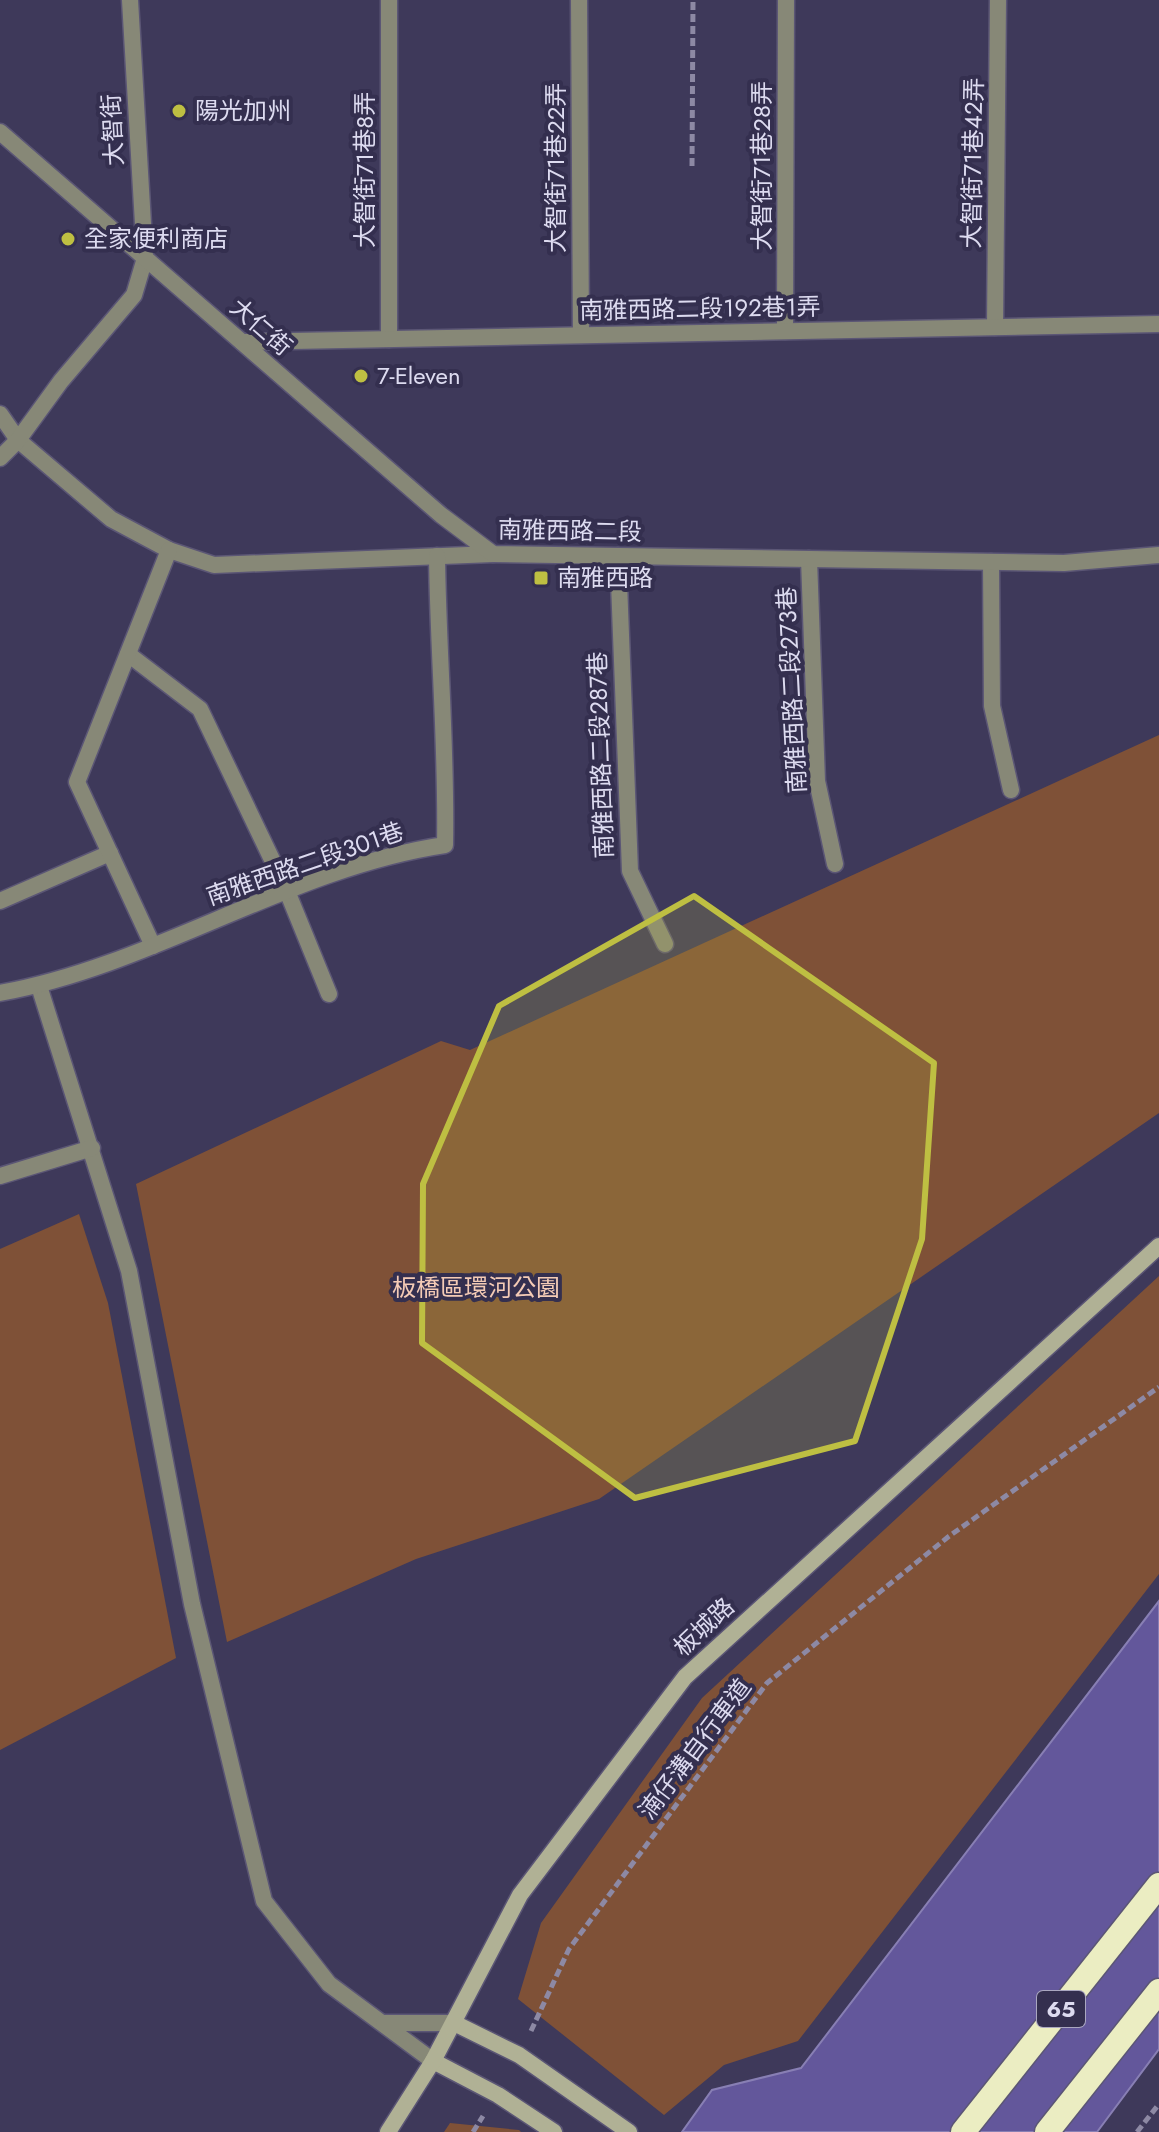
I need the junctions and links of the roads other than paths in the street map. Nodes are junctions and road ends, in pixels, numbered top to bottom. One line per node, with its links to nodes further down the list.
1 (130, 0): 7 (street, 大智街)
2 (389, 0): 12 (street, 大智街71巷8弄)
3 (579, 0): 11 (street, 大智街71巷22弄)
4 (786, 0): 10 (street, 大智街71巷28弄)
5 (998, 0): 9 (street, 大智街71巷42弄)
6 (0, 132): 7 (street, 大仁街)
7 (145, 258): 13 (street, 大仁街); 15 (street)
8 (1159, 324): 9 (street, 南雅西路二段192巷1弄)
9 (995, 327): 10 (street, 南雅西路二段192巷1弄)
10 (785, 331): 11 (street, 南雅西路二段192巷1弄)
11 (581, 335): 12 (street, 南雅西路二段192巷1弄)
12 (389, 339): 13 (street, 南雅西路二段192巷1弄)
13 (242, 342): 18 (street, 大仁街)
14 (0, 414): 15 (street, 南雅西路二段)
15 (18, 440): 16 (street); 17 (street, 南雅西路二段)
16 (0, 458)
17 (169, 550): 20 (street, 南雅西路二段); 24 (street)
18 (493, 554): 20 (street, 南雅西路二段); 21 (street, 南雅西路二段)
19 (1159, 555): 23 (street, 南雅西路二段)
20 (437, 556): 28 (street, 南雅西路二段301巷)
21 (618, 556): 22 (street, 南雅西路二段); 30 (street, 南雅西路二段287巷)
22 (809, 559): 23 (street, 南雅西路二段); 27 (street, 南雅西路二段273巷)
23 (991, 562): 25 (street)
24 (128, 654): 26 (street); 28 (street)
25 (1011, 790)
26 (110, 853): 29 (street); 31 (street)
27 (835, 864)
28 (287, 891): 31 (street, 南雅西路二段301巷); 34 (street)
29 (0, 901)
30 (665, 944)
31 (153, 946): 32 (street, 南雅西路二段301巷)
32 (39, 986): 33 (street, 南雅西路二段301巷); 35 (street)
33 (0, 993)
34 (329, 994)
35 (92, 1148): 36 (street); 40 (street)
36 (0, 1176)
37 (1159, 1246): 41 (street, 板城路)
38 (1159, 1885): 46 (highway, 65)
39 (1159, 1991): 47 (highway, 65)
40 (384, 2023): 41 (street); 42 (street)
41 (454, 2023): 42 (street, 板城路); 45 (street)
42 (433, 2061): 43 (street, 板城路); 44 (street)
43 (388, 2132)
44 (554, 2132)
45 (629, 2132)
46 (963, 2132)
47 (1047, 2132)

